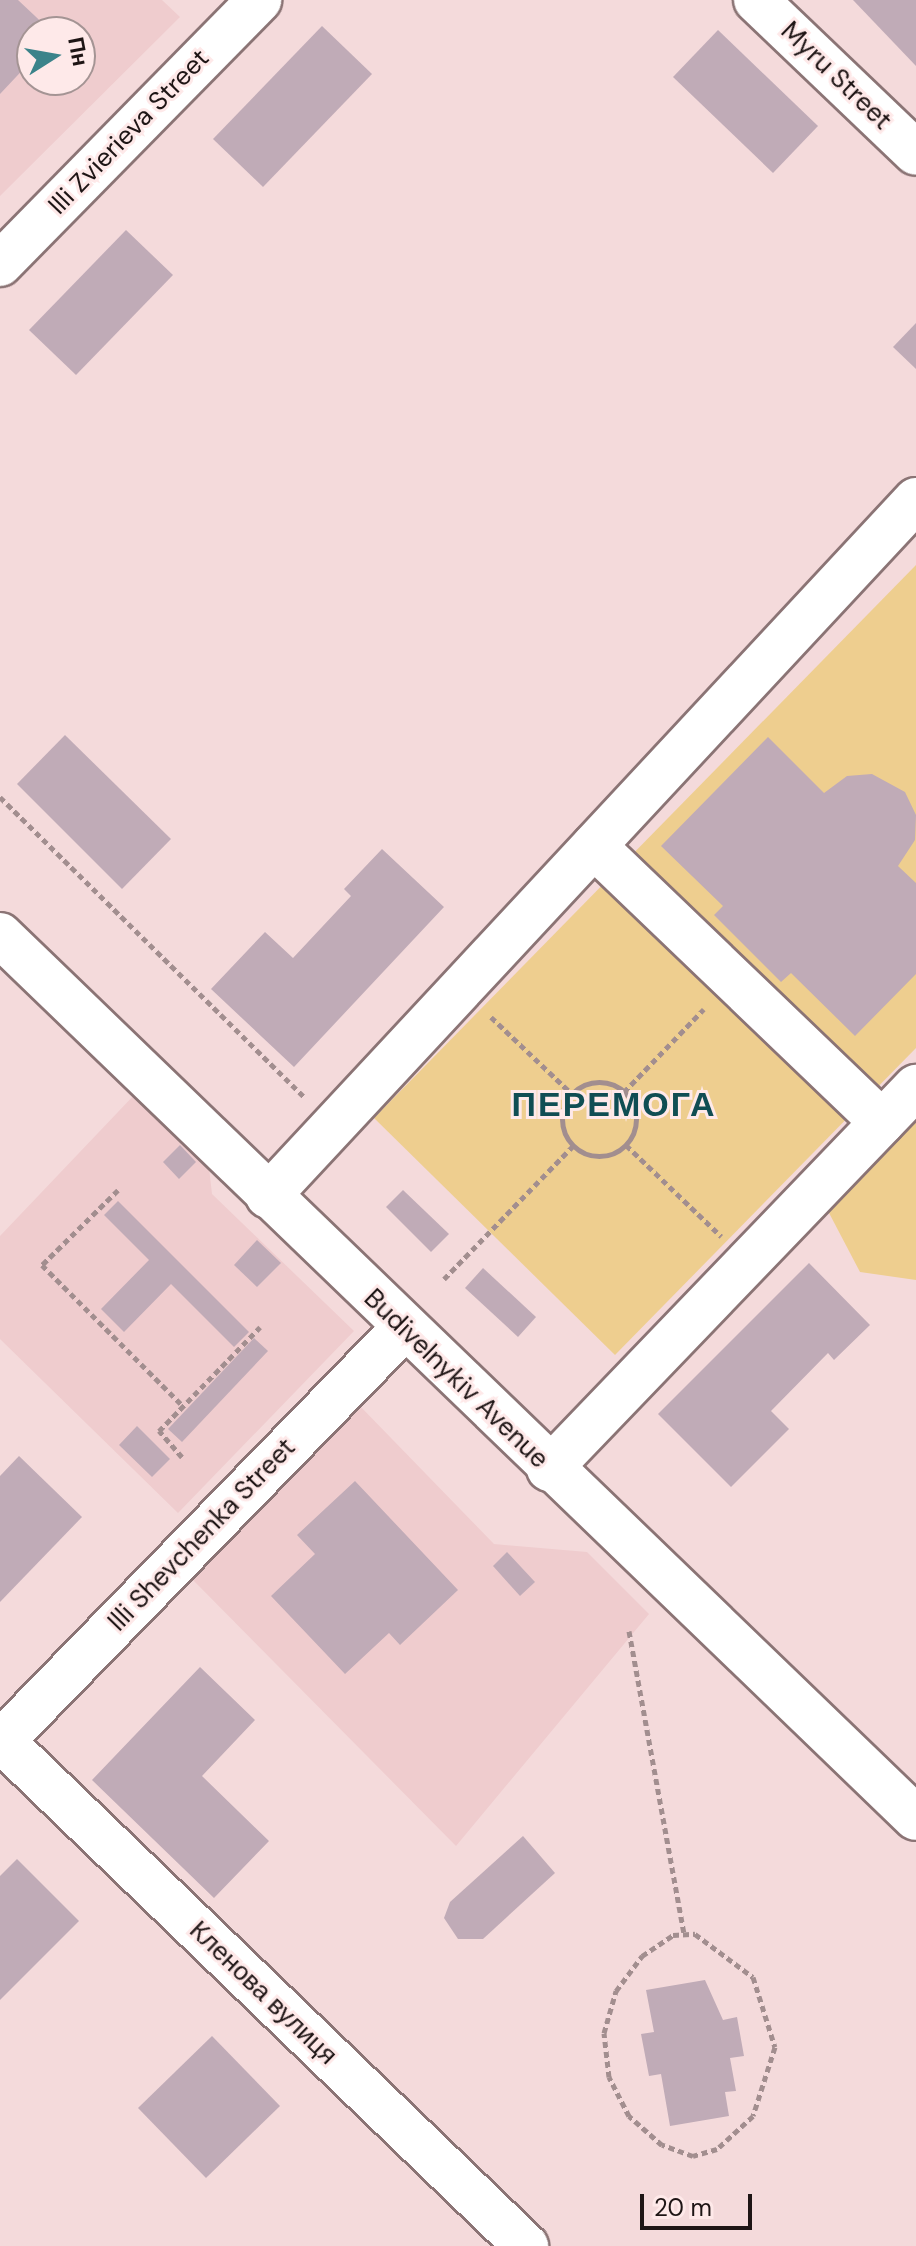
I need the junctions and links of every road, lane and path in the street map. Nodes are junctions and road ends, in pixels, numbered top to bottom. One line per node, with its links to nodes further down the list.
1 (259, 0): 4 (street, Illi Zvierieva Street)
2 (756, 0): 3 (street, Myru Street)
3 (916, 153)
4 (0, 264)
5 (916, 500): 7 (street)
6 (0, 797): 15 (path)
7 (594, 846): 9 (street); 10 (street)
8 (0, 935): 19 (street, Budivelnykiv Avenue)
9 (732, 979): 12 (path); 14 (street)
10 (461, 989): 13 (path); 15 (street)
11 (916, 1087): 14 (street)
12 (624, 1092): 13 (path); 16 (path)
13 (572, 1094): 17 (path)
14 (882, 1122): 20 (street)
15 (335, 1126): 19 (street)
16 (626, 1145): 17 (path); 20 (path)
17 (573, 1146): 21 (path)
18 (118, 1190): 24 (path)
19 (268, 1196): 23 (street, Budivelnykiv Avenue)
20 (748, 1262): 26 (street)
21 (444, 1279)
22 (260, 1327): 24 (path)
23 (404, 1328): 26 (street, Budivelnykiv Avenue); 28 (street, Illi Shevchenka Street)
24 (183, 1406): 25 (path)
25 (182, 1457)
26 (549, 1469): 29 (street, Budivelnykiv Avenue)
27 (629, 1631): 30 (path)
28 (1, 1741): 31 (street, Кленова вулиця)
29 (916, 1818)
30 (684, 1934): 30 (path)
31 (526, 2246)

